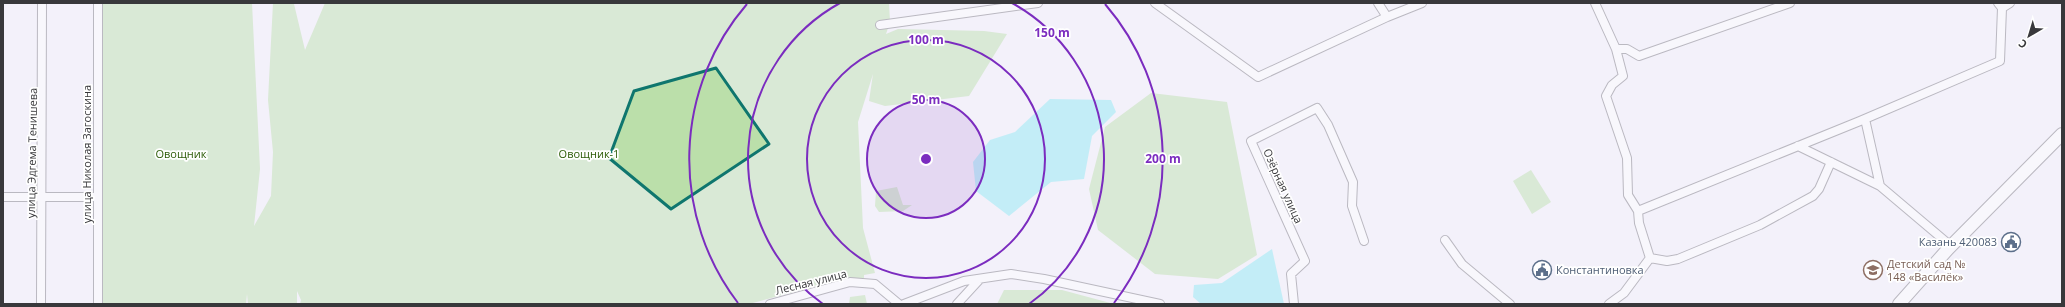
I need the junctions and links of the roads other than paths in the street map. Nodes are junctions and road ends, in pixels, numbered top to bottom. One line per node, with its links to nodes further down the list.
1 (42, 3): 20 (street, улица Эдгема Тенишева)
2 (98, 3): 21 (street, улица Николая Загоскина)
3 (1038, 3): 12 (street)
4 (1155, 3): 11 (street)
5 (1378, 3): 11 (street)
6 (1422, 3): 11 (street)
7 (1595, 3): 13 (street)
8 (1790, 3): 13 (street)
9 (2010, 3): 10 (street)
10 (2000, 5): 14 (street)
11 (1387, 17)
12 (880, 25)
13 (1616, 49): 22 (street)
14 (1865, 118): 16 (street); 18 (street)
15 (2062, 134): 25 (street)
16 (1798, 146): 17 (street); 22 (street)
17 (1831, 162): 18 (street); 26 (street)
18 (1880, 186): 25 (street)
19 (3, 197): 20 (street)
20 (42, 197): 21 (street); 28 (street, улица Эдгема Тенишева)
21 (98, 197): 29 (street, улица Николая Загоскина)
22 (1638, 211): 26 (street)
23 (1445, 240): 36 (street)
24 (1364, 241): 35 (street, Озёрная улица)
25 (1951, 246): 38 (street)
26 (1650, 258): 37 (street)
27 (979, 280): 32 (street); 33 (street); 34 (street)
28 (41, 304)
29 (98, 304)
30 (770, 304): 31 (street, Лесная улица)
31 (899, 304)
32 (904, 304)
33 (957, 304)
34 (1160, 304)
35 (1294, 304)
36 (1510, 304)
37 (1608, 304)
38 (1899, 304)

